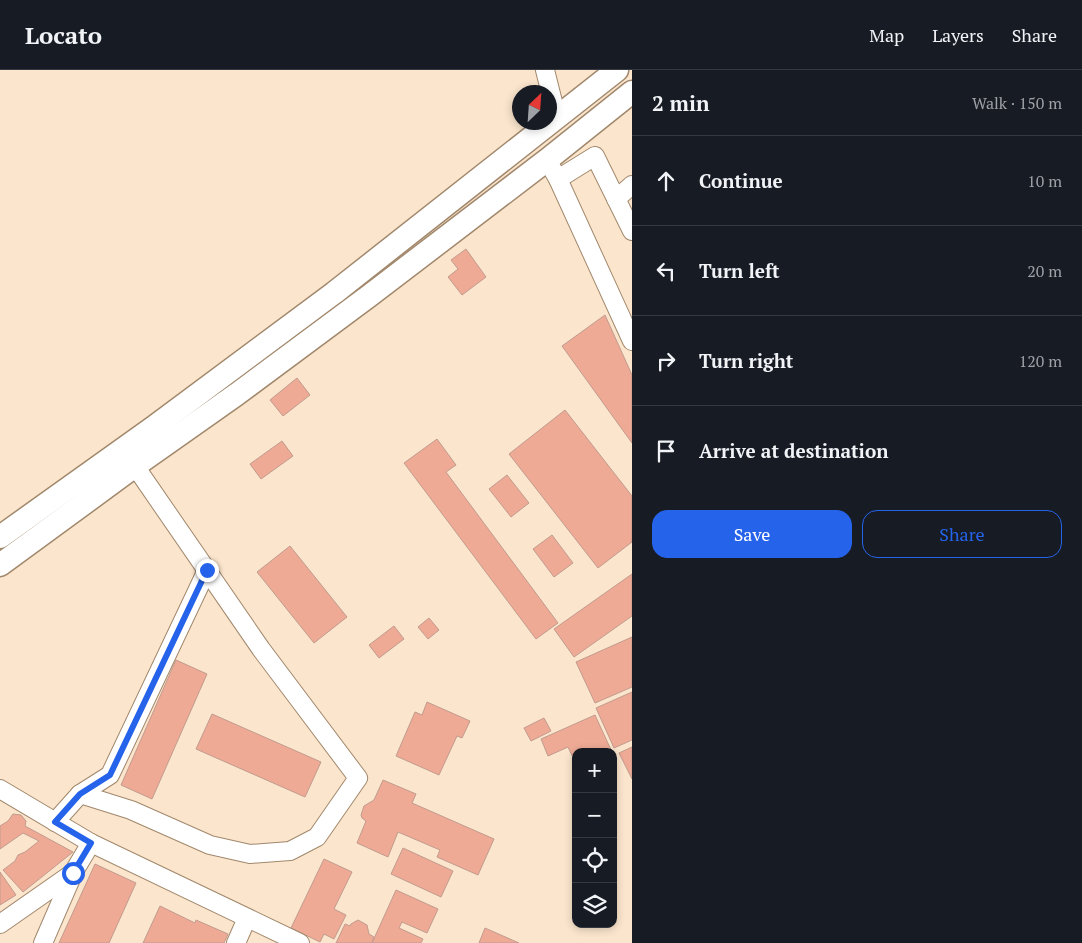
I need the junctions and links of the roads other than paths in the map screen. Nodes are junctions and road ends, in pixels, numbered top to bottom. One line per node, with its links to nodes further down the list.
1 (545, 70): 3 (street)
2 (617, 70): 5 (main road)
3 (549, 85)
4 (632, 92): 7 (main road)
5 (557, 118)
6 (542, 130): 16 (main road)
7 (580, 134): 8 (street); 9 (main road)
8 (595, 156): 10 (street); 12 (street)
9 (547, 160): 10 (street); 15 (main road)
10 (558, 179): 14 (street)
11 (632, 185): 12 (street)
12 (616, 199): 13 (street)
13 (632, 230)
14 (632, 341)
15 (135, 466): 17 (main road); 18 (street)
16 (0, 537)
17 (0, 565)
18 (207, 570): 20 (street); 20 (street)
19 (0, 789): 21 (street)
20 (80, 794): 21 (street)
21 (55, 822): 22 (street)
22 (91, 843): 23 (street); 24 (street)
23 (73, 873): 25 (street); 26 (street)
24 (247, 918): 27 (street); 28 (street)
25 (0, 924)
26 (43, 943)
27 (236, 943)
28 (300, 943)

